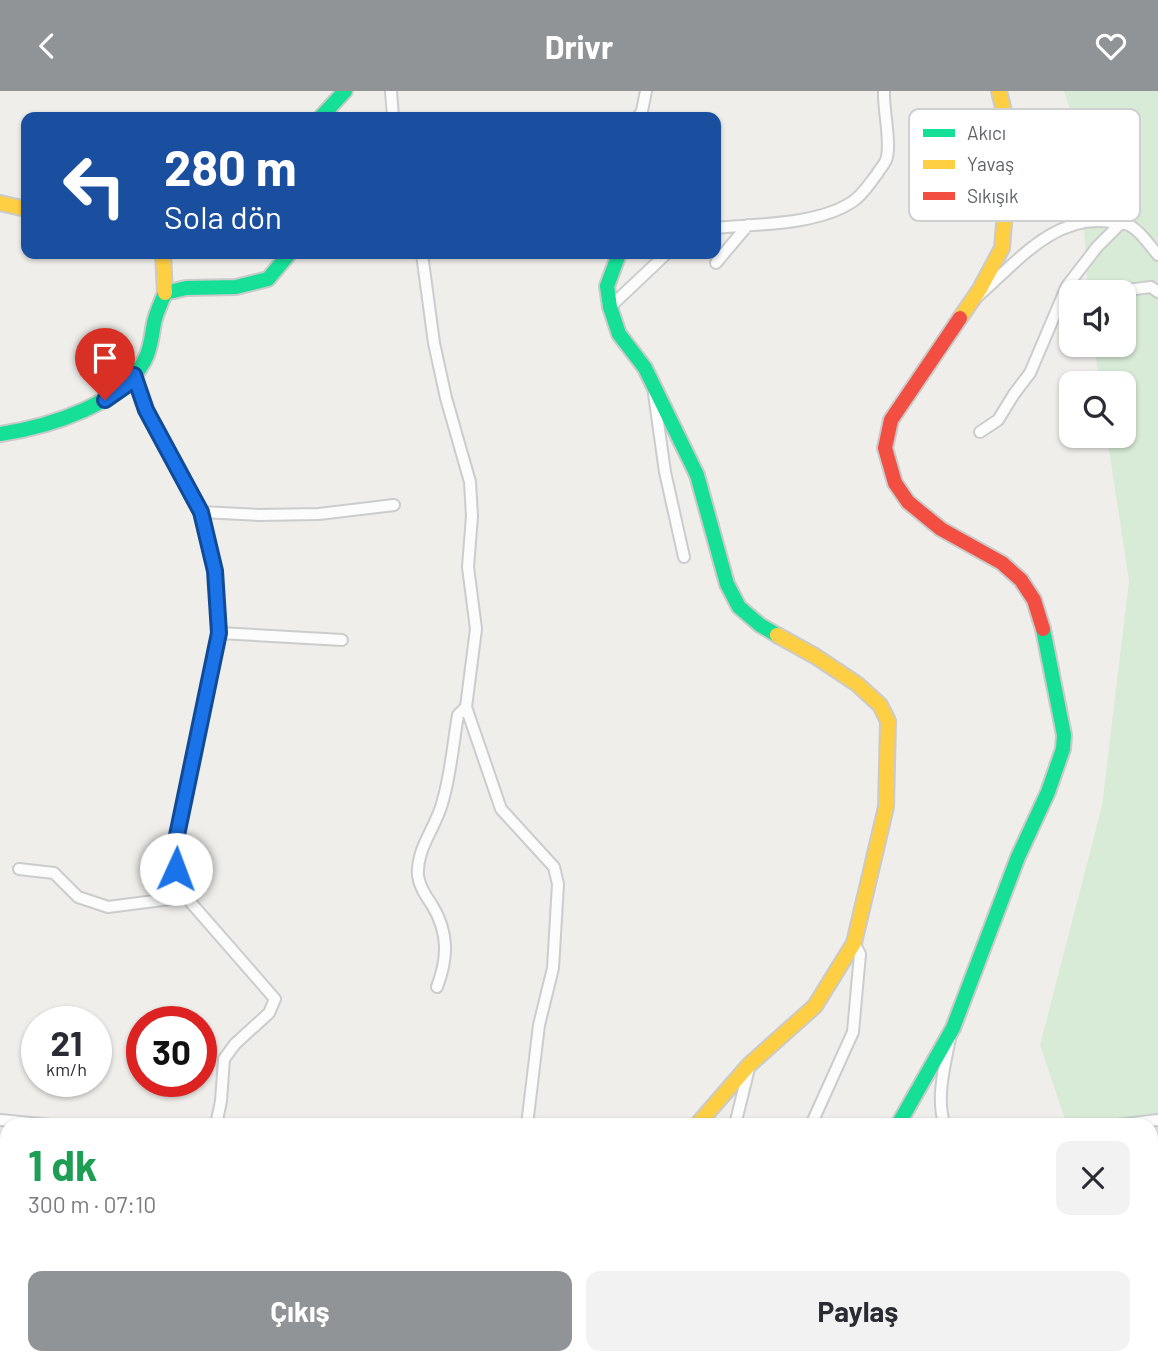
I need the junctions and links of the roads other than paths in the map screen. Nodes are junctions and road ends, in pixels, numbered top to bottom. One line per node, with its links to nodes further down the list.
1 (345, 91): 7 (street)
2 (391, 91): 8 (street)
3 (646, 91): 9 (street)
4 (884, 91): 14 (street)
5 (999, 91): 6 (street)
6 (1003, 109)
7 (325, 112)
8 (393, 112)
9 (641, 112)
10 (0, 203): 11 (street)
11 (21, 208)
12 (1004, 221): 28 (street)
13 (1120, 224): 16 (street); 28 (street); 32 (street)
14 (748, 225): 15 (street); 17 (street)
15 (721, 227)
16 (1158, 255)
17 (721, 257)
18 (163, 259): 27 (street)
19 (285, 259): 27 (street)
20 (423, 259): 39 (street)
21 (618, 259): 29 (street)
22 (661, 259): 29 (street)
23 (719, 259): 24 (street)
24 (716, 263)
25 (1136, 290): 26 (street)
26 (1158, 292)
27 (165, 293): 30 (street)
28 (973, 300): 44 (street)
29 (610, 307): 31 (street)
30 (134, 375): 33 (street); 35 (street)
31 (653, 384): 36 (street); 42 (street)
32 (980, 432)
33 (0, 434)
34 (394, 505): 35 (street)
35 (201, 512): 37 (street)
36 (684, 557)
37 (219, 633): 38 (street); 41 (street)
38 (342, 640)
39 (466, 707): 43 (street); 47 (street)
40 (19, 869): 41 (street)
41 (186, 897): 46 (street)
42 (854, 943): 45 (street); 50 (street)
43 (437, 987)
44 (951, 1032): 51 (street); 52 (street)
45 (749, 1065): 48 (street); 49 (street)
46 (217, 1118)
47 (528, 1118)
48 (703, 1118)
49 (737, 1118)
50 (814, 1118)
51 (902, 1118)
52 (944, 1118)

